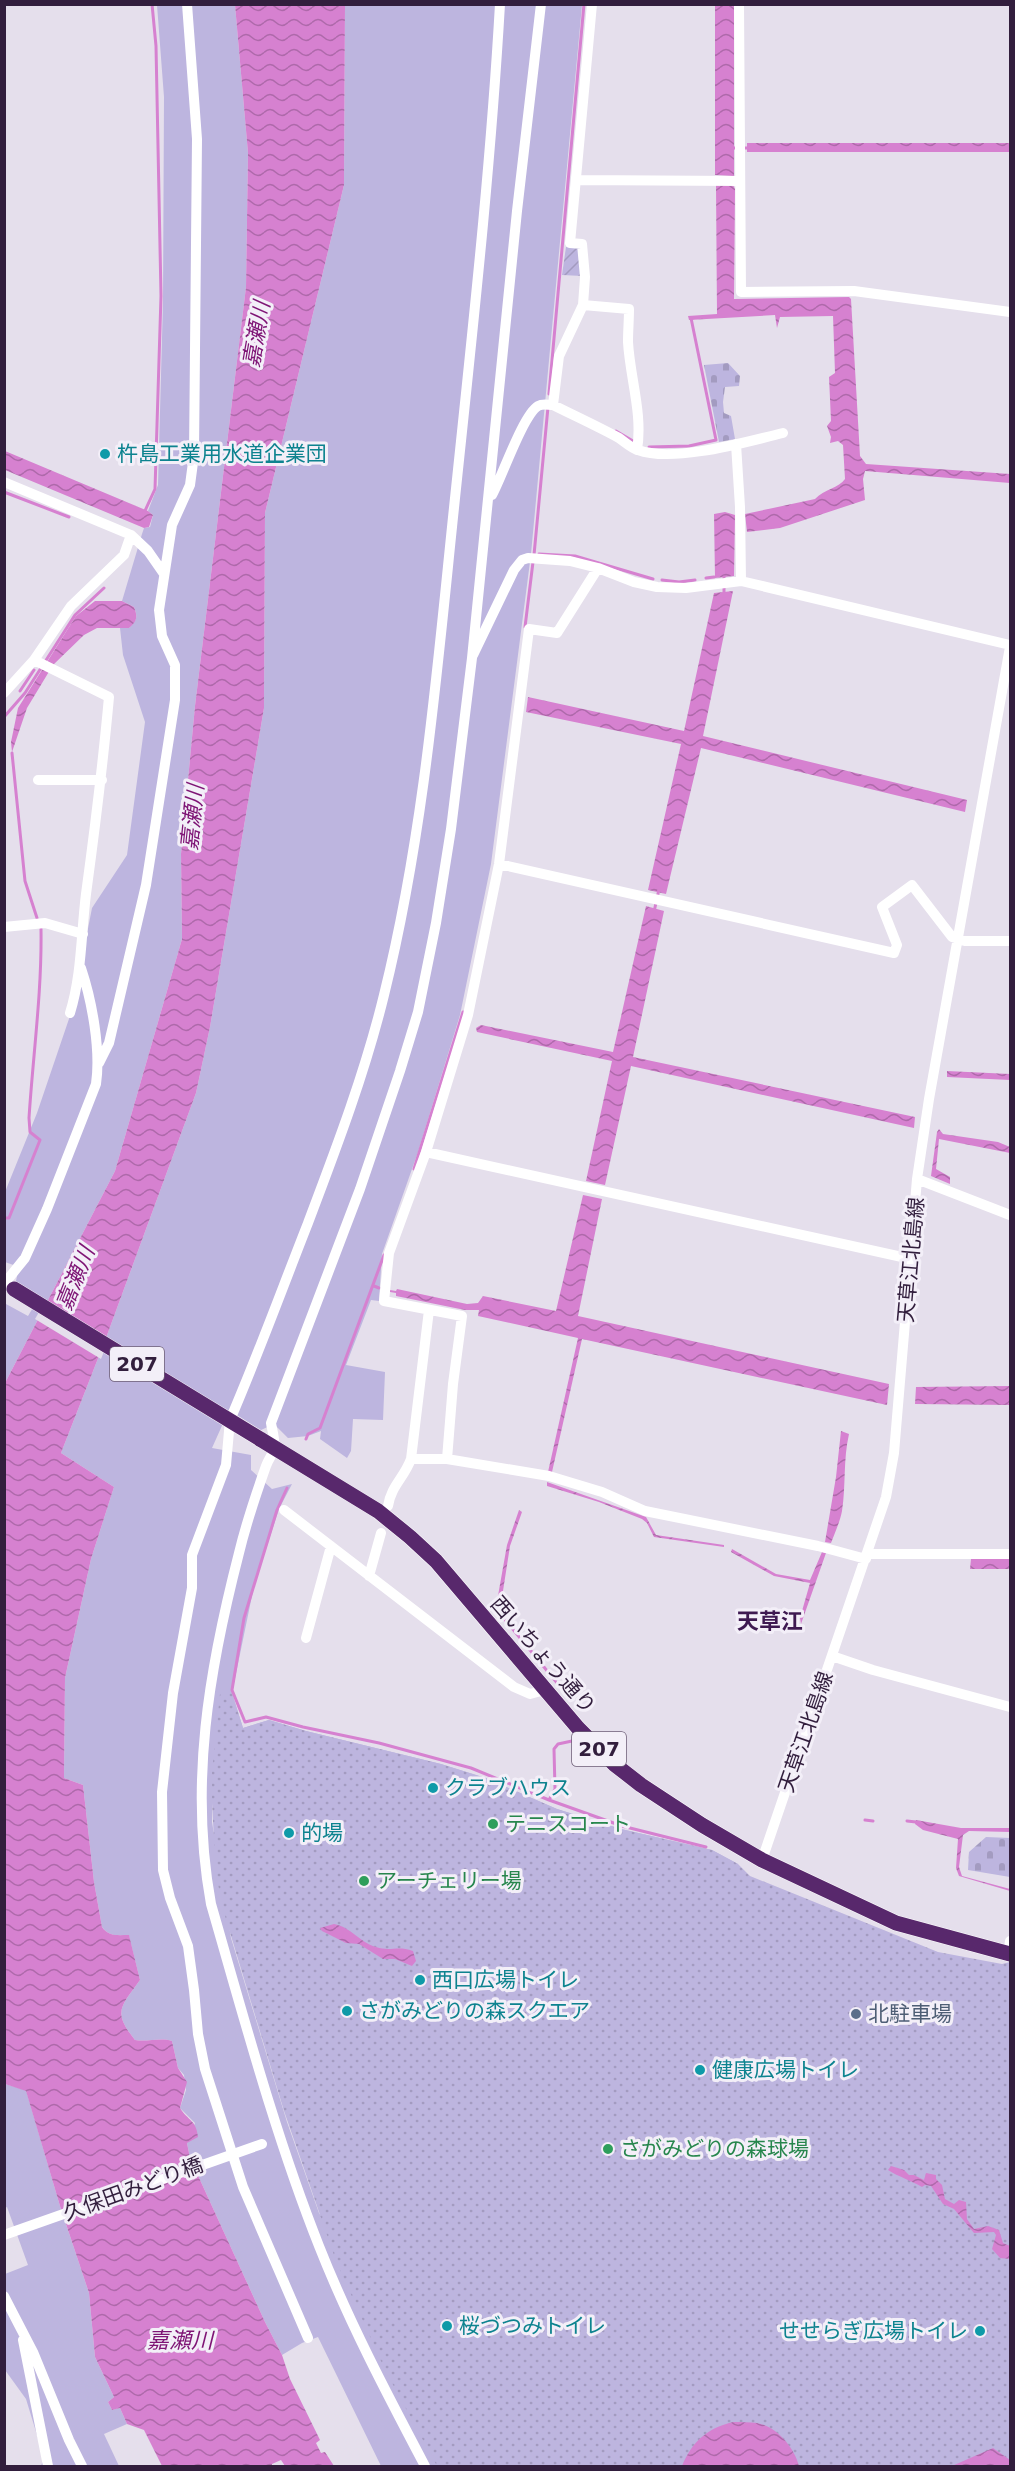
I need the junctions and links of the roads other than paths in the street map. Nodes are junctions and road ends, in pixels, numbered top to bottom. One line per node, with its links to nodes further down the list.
1 (187, 4): 18 (street)
2 (500, 4): 60 (street)
3 (541, 4): 15 (street)
4 (592, 4): 6 (street)
5 (739, 4): 7 (street)
6 (576, 180): 7 (street); 8 (street)
7 (730, 181): 9 (street)
8 (584, 305): 10 (street); 13 (street)
9 (1011, 312)
10 (548, 405): 13 (street); 15 (street)
11 (783, 433): 12 (street)
12 (735, 444): 13 (street); 19 (street)
13 (637, 450)
14 (4, 482): 16 (street)
15 (489, 502): 21 (street)
16 (131, 535): 18 (street); 22 (street)
17 (598, 568): 19 (street); 21 (street); 26 (street)
18 (164, 574): 33 (street)
19 (741, 581): 20 (street)
20 (1011, 646): 29 (street, 天草江北島線)
21 (472, 658): 40 (street)
22 (37, 662): 23 (street); 25 (street)
23 (4, 693)
24 (38, 780): 25 (street)
25 (102, 780): 28 (street)
26 (499, 864): 29 (street); 34 (street)
27 (4, 927): 28 (street)
28 (83, 934): 31 (street)
29 (958, 939): 30 (street); 35 (street, 天草江北島線)
30 (1011, 941)
31 (81, 965): 32 (street); 33 (street)
32 (70, 1013)
33 (99, 1063): 38 (street)
34 (426, 1152): 37 (street); 39 (street)
35 (917, 1179): 36 (street); 37 (street, 天草江北島線)
36 (1011, 1215)
37 (911, 1259): 48 (street, 天草江北島線)
38 (7, 1281): 40 (highway, 西いちょう通り / 207, bridge)
39 (429, 1310): 41 (street); 42 (street)
40 (275, 1448): 52 (highway, 西いちょう通り / 207); 56 (street)
41 (411, 1459): 42 (street); 43 (street)
42 (447, 1459): 48 (street)
43 (388, 1506)
44 (284, 1510): 46 (street)
45 (381, 1533): 49 (street)
46 (331, 1546): 49 (street); 50 (street)
47 (1011, 1554): 48 (street)
48 (867, 1556): 51 (street, 天草江北島線)
49 (369, 1576): 52 (street)
50 (306, 1638)
51 (832, 1656): 53 (street); 54 (street, 天草江北島線)
52 (545, 1690): 54 (highway, 西いちょう通り / 207)
53 (1011, 1707)
54 (762, 1860): 55 (highway, 西いちょう通り / 207)
55 (1010, 1950)
56 (280, 2136): 57 (street, 久保田みどり橋, bridge); 63 (street)
57 (4, 2235)
58 (4, 2296): 59 (street)
59 (21, 2330): 61 (street); 62 (street)
60 (308, 2338)
61 (48, 2466)
62 (82, 2466)
63 (424, 2466)

